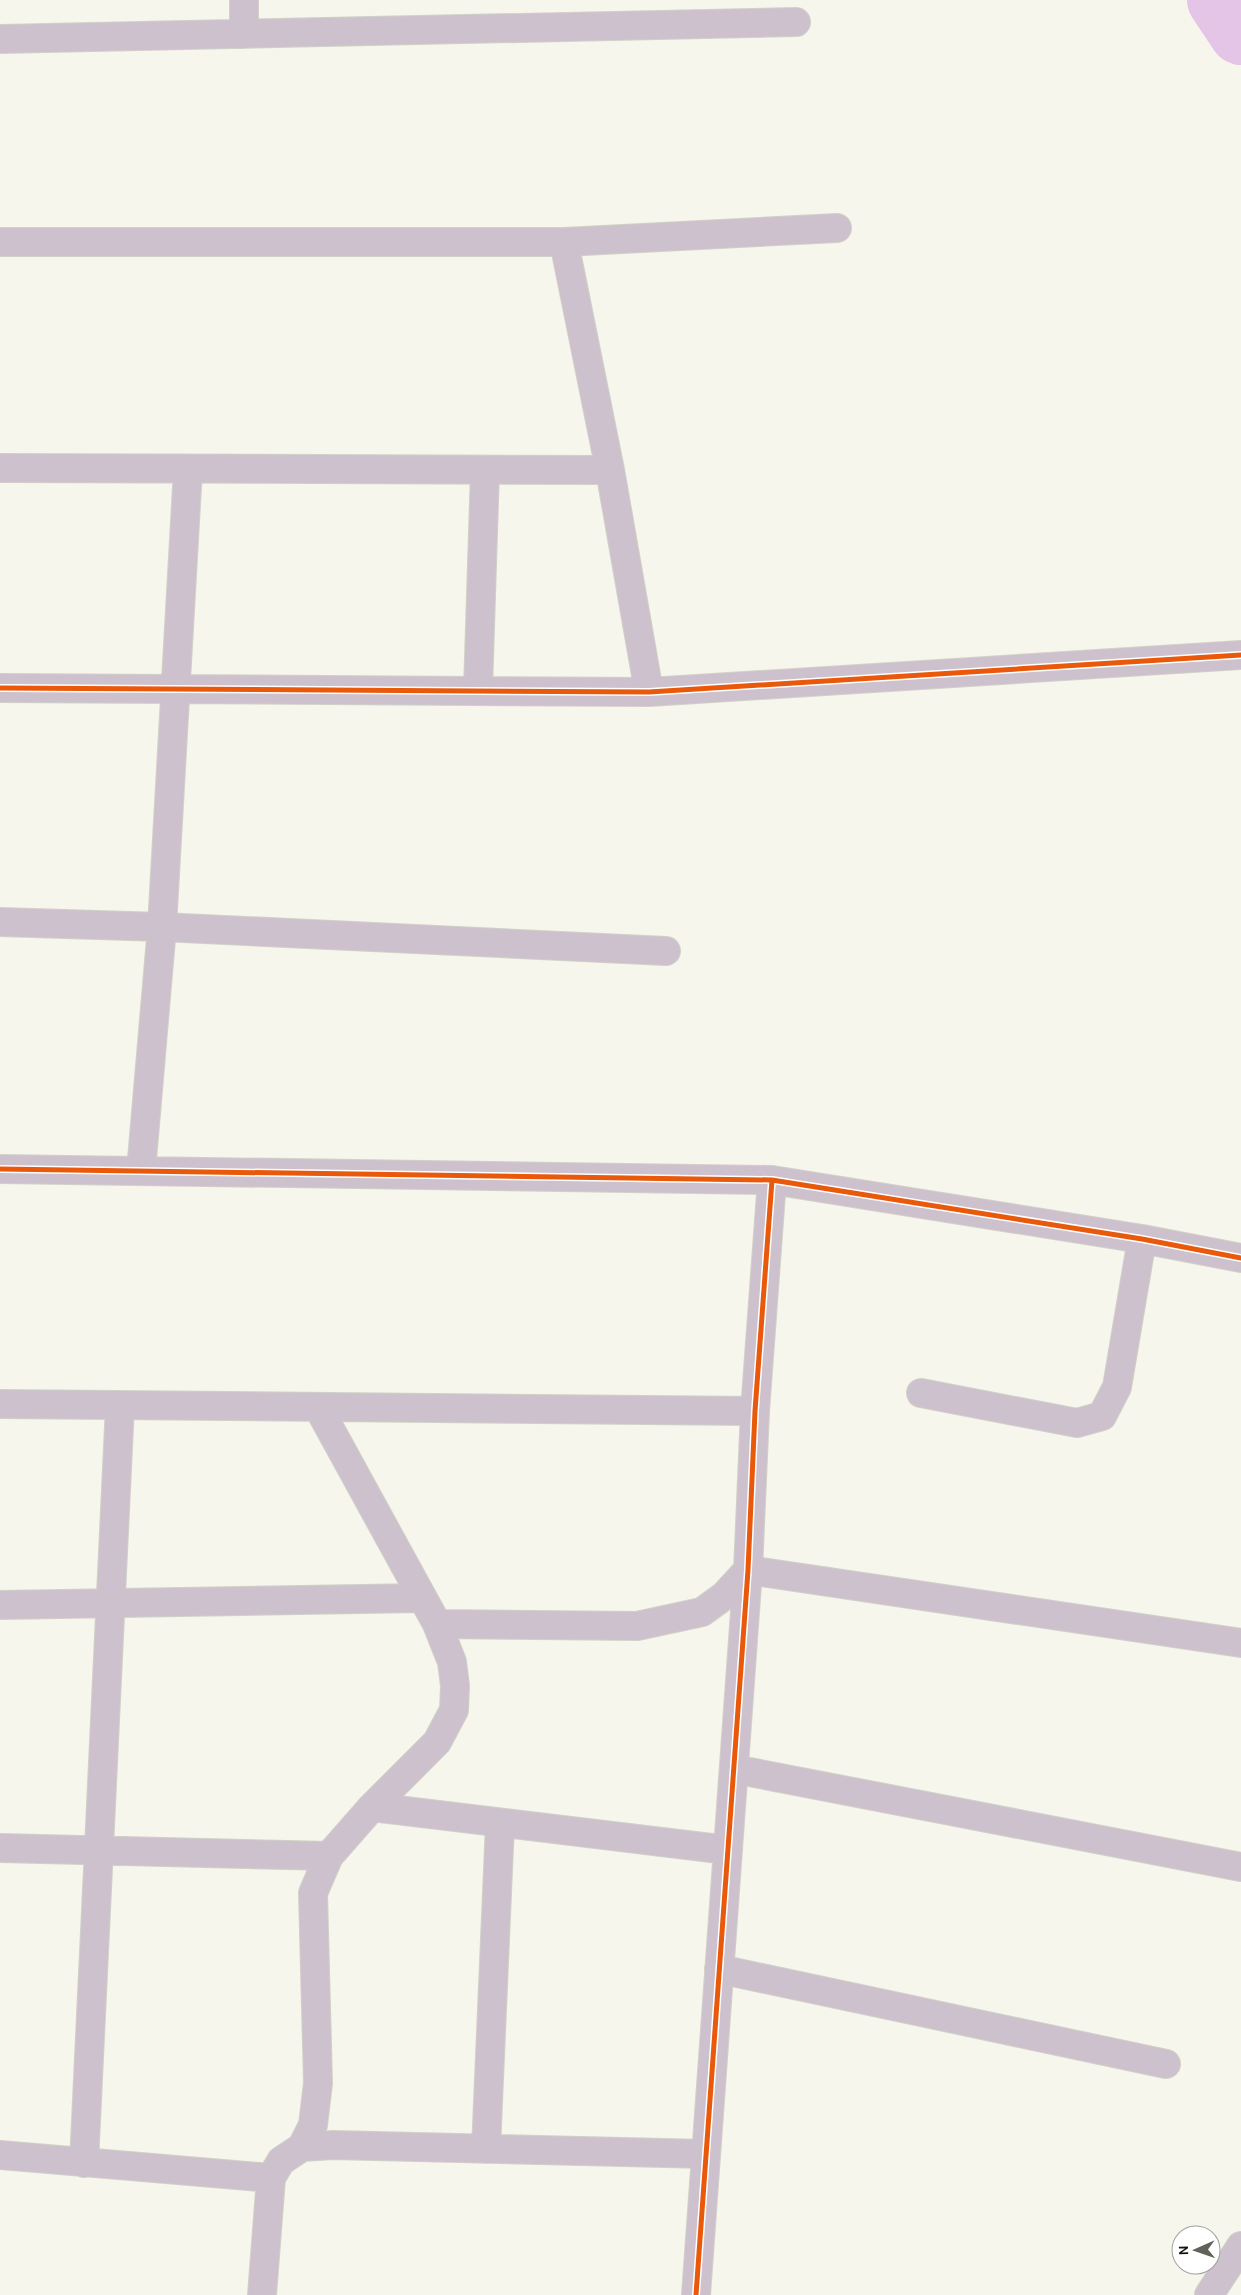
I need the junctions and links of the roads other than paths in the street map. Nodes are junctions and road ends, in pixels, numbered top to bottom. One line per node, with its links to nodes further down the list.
1 (244, 0): 3 (street)
2 (796, 22): 3 (street)
3 (244, 34): 4 (street)
4 (0, 39)
5 (837, 228): 7 (street)
6 (0, 242): 7 (street)
7 (564, 242): 11 (street)
8 (0, 468): 9 (street)
9 (188, 470): 10 (street); 14 (street)
10 (485, 470): 11 (street); 15 (street)
11 (610, 470): 16 (street)
12 (1241, 655): 16 (street)
13 (0, 688): 14 (street)
14 (175, 688): 15 (street); 18 (street)
15 (478, 690): 16 (street)
16 (649, 692)
17 (0, 922): 18 (street)
18 (162, 927): 19 (street); 21 (street)
19 (666, 951)
20 (0, 1169): 21 (street)
21 (141, 1171): 22 (street)
22 (772, 1180): 23 (street); 29 (street)
23 (1142, 1239): 24 (street); 25 (street)
24 (1241, 1258)
25 (920, 1393)
26 (0, 1404): 27 (street)
27 (120, 1405): 28 (street); 32 (street)
28 (318, 1407): 29 (street); 31 (street)
29 (755, 1412): 30 (street)
30 (748, 1570): 34 (street); 35 (street); 36 (street)
31 (422, 1598): 32 (street); 34 (street)
32 (110, 1603): 33 (street); 40 (street)
33 (0, 1605)
34 (437, 1624): 37 (street)
35 (1241, 1643)
36 (734, 1769): 41 (street); 43 (street)
37 (372, 1807): 38 (street); 42 (street)
38 (500, 1823): 41 (street); 47 (street)
39 (0, 1848): 40 (street)
40 (99, 1850): 42 (street); 50 (street)
41 (728, 1850): 44 (street)
42 (329, 1856): 46 (street)
43 (1241, 1867)
44 (720, 1969): 45 (street); 48 (street)
45 (1166, 2064)
46 (302, 2147): 47 (street); 51 (street)
47 (486, 2149): 48 (street)
48 (706, 2154): 54 (street)
49 (0, 2155): 50 (street)
50 (84, 2163): 51 (street)
51 (271, 2178): 53 (street)
52 (1241, 2246): 55 (street)
53 (262, 2295)
54 (696, 2295)
55 (1209, 2295)

